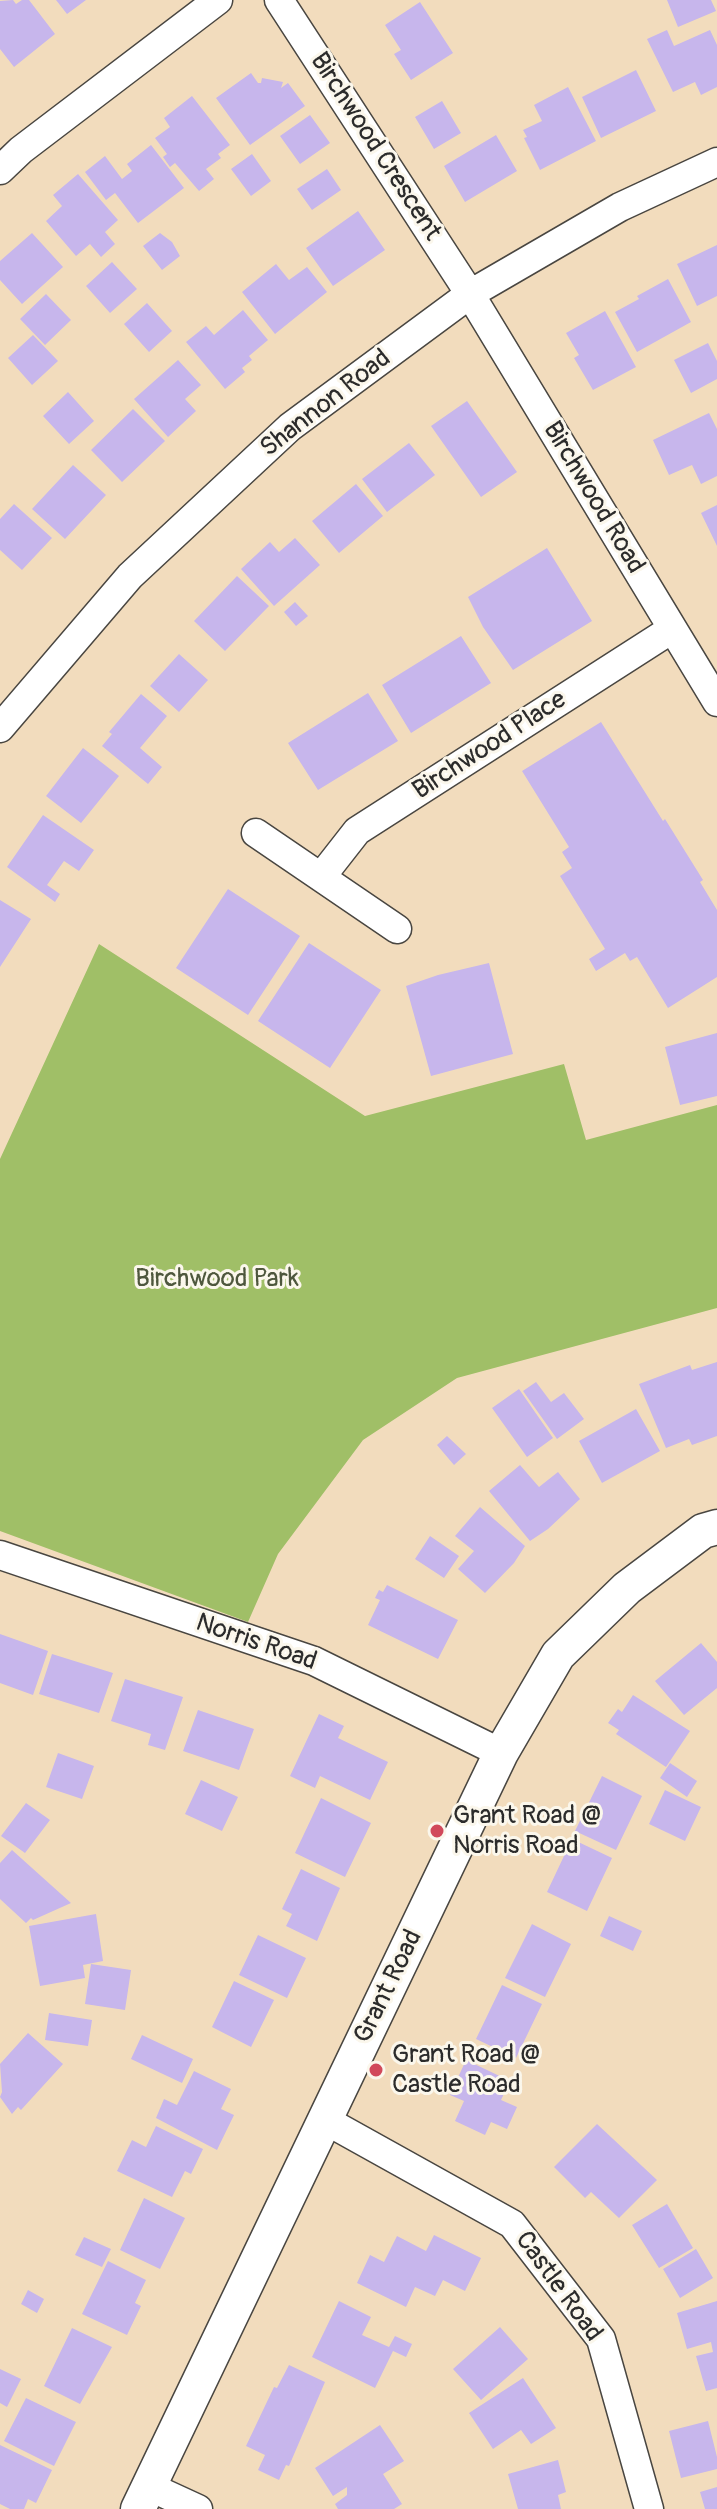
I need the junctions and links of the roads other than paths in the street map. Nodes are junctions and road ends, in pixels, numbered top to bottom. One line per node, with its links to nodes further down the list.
1 (218, 0): 4 (street)
2 (279, 0): 5 (street, Birchwood Crescent)
3 (717, 162): 5 (street, Shannon Road)
4 (0, 170)
5 (470, 294): 6 (street, Birchwood Road); 8 (street, Shannon Road)
6 (672, 629): 7 (street, Birchwood Road); 10 (street, Birchwood Place)
7 (717, 702)
8 (0, 728)
9 (256, 833): 10 (street)
10 (321, 877): 11 (street)
11 (397, 929)
12 (717, 1527): 14 (street, Grant Road)
13 (0, 1555): 14 (street, Norris Road)
14 (501, 1753): 15 (street, Grant Road)
15 (325, 2120): 16 (street, Grant Road); 18 (street, Castle Road)
16 (143, 2498): 17 (street)
17 (198, 2509)
18 (649, 2509)

